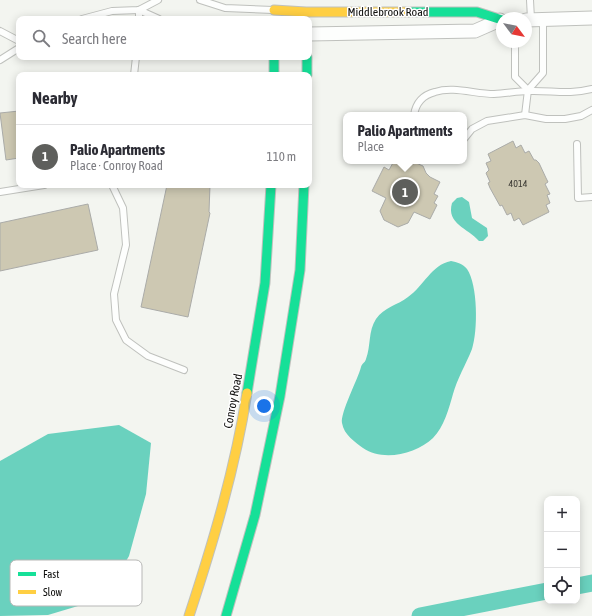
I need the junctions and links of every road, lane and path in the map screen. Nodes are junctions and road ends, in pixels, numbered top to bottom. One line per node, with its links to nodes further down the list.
1 (158, 0): 6 (lane)
2 (200, 0): 7 (lane)
3 (274, 0): 7 (main road)
4 (306, 0): 11 (main road)
5 (530, 0): 14 (lane)
6 (139, 10): 8 (lane); 9 (lane); 10 (lane)
7 (274, 14): 11 (main road, Middlebrook Road)
8 (93, 16)
9 (139, 16)
10 (152, 16)
11 (306, 16): 12 (main road, Middlebrook Road)
12 (496, 18)
13 (592, 18): 14 (street)
14 (533, 19): 29 (lane)
15 (496, 22): 17 (street, Middlebrook Road)
16 (0, 31): 18 (lane)
17 (312, 34)
18 (16, 39)
19 (515, 48): 29 (lane)
20 (16, 50): 21 (lane)
21 (0, 60)
22 (136, 60): 25 (lane)
23 (274, 60): 26 (main road)
24 (307, 60): 27 (main road)
25 (134, 72)
26 (274, 72)
27 (307, 72)
28 (592, 89): 29 (lane)
29 (528, 90): 31 (lane); 32 (lane)
30 (592, 110): 32 (lane)
31 (415, 112)
32 (525, 115): 33 (lane)
33 (467, 135)
34 (577, 144): 40 (lane)
35 (25, 188): 39 (lane)
36 (113, 188): 41 (lane)
37 (271, 188): 42 (main road, Conroy Road)
38 (304, 188): 43 (main road)
39 (0, 192)
40 (592, 197)
41 (184, 370)
42 (189, 616)
43 (226, 616)

